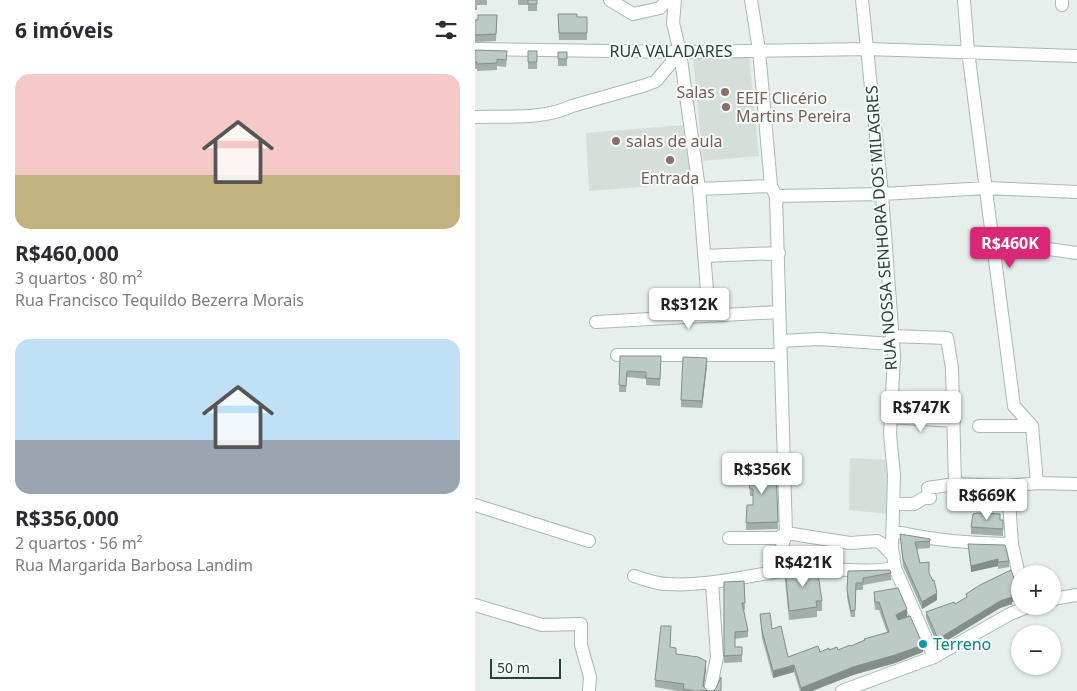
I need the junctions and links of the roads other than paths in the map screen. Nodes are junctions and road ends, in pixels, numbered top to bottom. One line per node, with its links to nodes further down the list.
1 (610, 0): 2 (street)
2 (667, 0)
3 (675, 0): 11 (street)
4 (751, 0): 9 (street)
5 (862, 0): 8 (street, RUA NOSSA SENHORA DOS MILAGRES)
6 (965, 0): 10 (street)
7 (475, 49): 11 (street, RUA VALADARES)
8 (867, 49): 9 (street, RUA VALADARES); 10 (street, RUA VALADARES); 18 (street, RUA NOSSA SENHORA DOS MILAGRES)
9 (759, 50): 11 (street, RUA VALADARES); 16 (street)
10 (969, 51): 12 (street, RUA VALADARES); 15 (street)
11 (680, 52): 13 (street); 14 (street)
12 (1077, 56)
13 (475, 117)
14 (699, 188): 16 (street); 22 (street)
15 (987, 188): 17 (street); 18 (street); 19 (street)
16 (774, 191): 18 (street); 20 (street)
17 (1077, 192)
18 (882, 194): 26 (street, RUA NOSSA SENHORA DOS MILAGRES)
19 (993, 242): 21 (street); 33 (street)
20 (779, 253): 22 (street); 23 (street)
21 (1077, 253)
22 (704, 256): 24 (street)
23 (779, 312): 24 (street); 27 (street)
24 (709, 316): 25 (street)
25 (597, 322)
26 (893, 340): 27 (street); 30 (street, RUA NOSSA SENHORA DOS MILAGRES); 31 (street)
27 (780, 341): 29 (street)
28 (617, 355): 29 (street)
29 (781, 355): 41 (street)
30 (890, 417): 31 (street); 38 (street, RUA NOSSA SENHORA DOS MILAGRES)
31 (955, 421): 35 (street)
32 (979, 426): 33 (street)
33 (1032, 426): 34 (street)
34 (1037, 483): 36 (street); 37 (street)
35 (955, 484): 37 (street); 38 (street)
36 (1077, 484)
37 (1008, 486): 44 (street)
38 (894, 504): 40 (street, RUA NOSSA SENHORA DOS MILAGRES)
39 (475, 505): 43 (street)
40 (893, 531): 44 (street); 45 (street, RUA NOSSA SENHORA DOS MILAGRES)
41 (786, 533): 42 (street); 45 (street); 47 (street)
42 (729, 538)
43 (589, 541)
44 (1013, 544): 46 (street)
45 (894, 563): 47 (street); 54 (street, RUA NOSSA SENHORA DOS MILAGRES)
46 (1017, 565)
47 (775, 571): 49 (street)
48 (634, 576): 49 (street)
49 (712, 583): 56 (street)
50 (1077, 595): 51 (street)
51 (1061, 598)
52 (475, 605): 55 (street)
53 (1011, 614): 54 (street)
54 (934, 657): 57 (street)
55 (589, 691)
56 (710, 691)
57 (842, 691)

